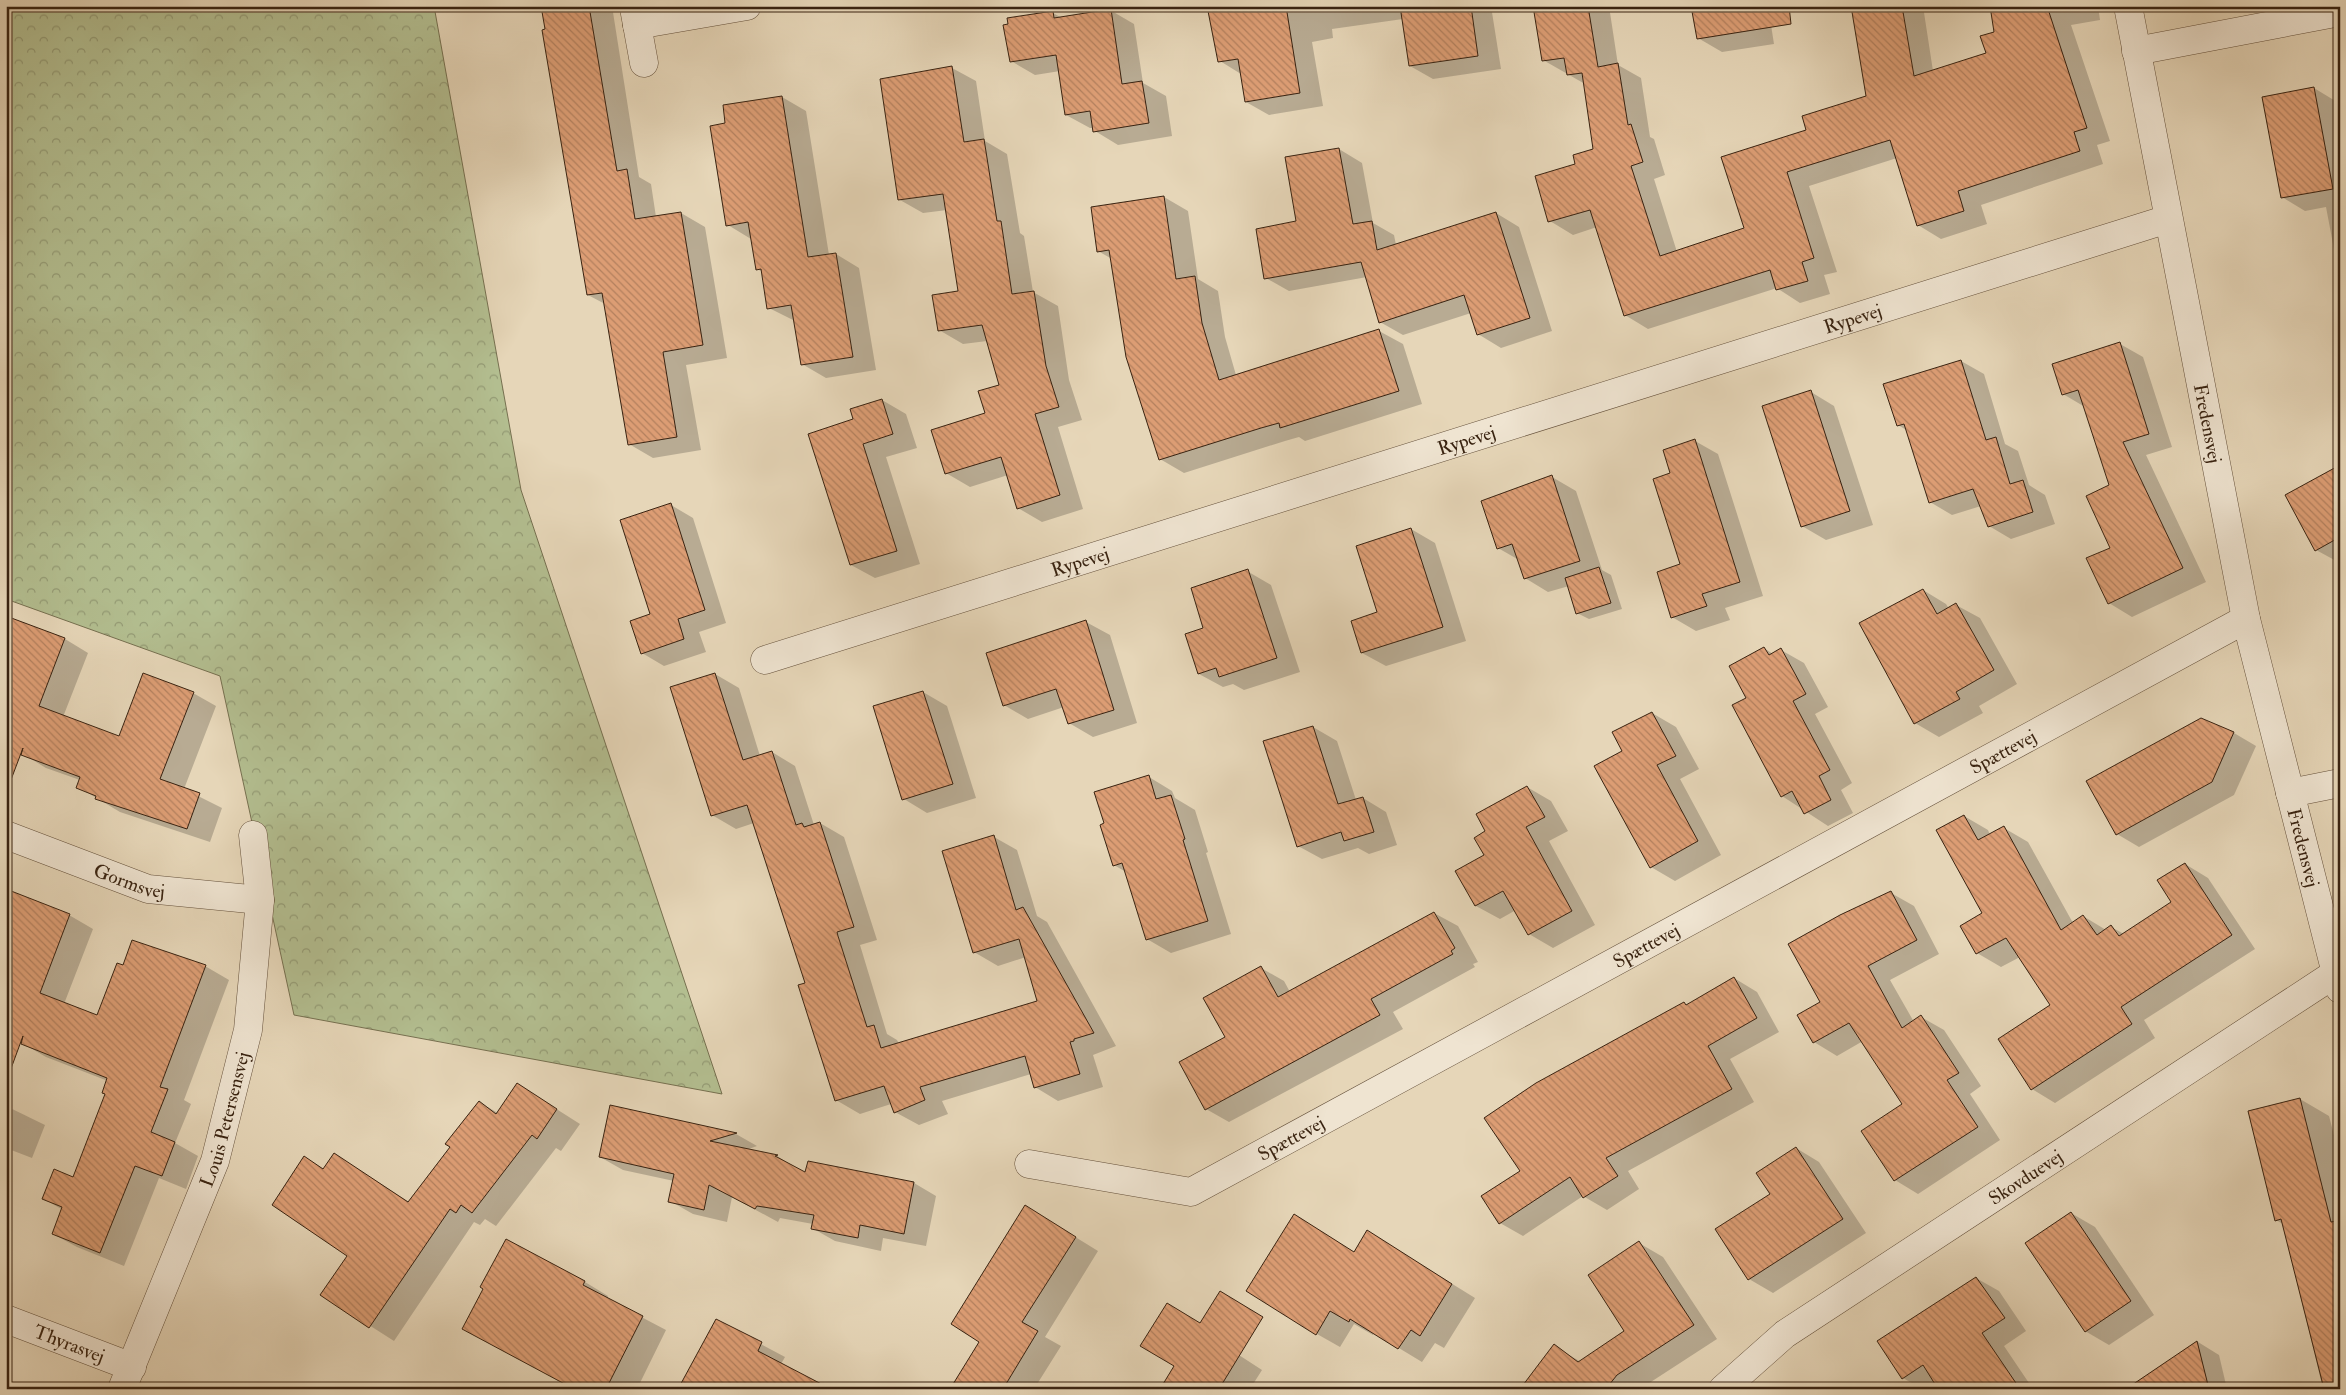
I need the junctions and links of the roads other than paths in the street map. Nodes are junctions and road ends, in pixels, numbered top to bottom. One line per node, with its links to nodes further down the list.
1 (748, 6): 4 (street)
2 (2128, 6): 5 (street, Fredensvej)
3 (2340, 12): 5 (street)
4 (636, 16): 6 (street)
5 (2136, 51): 7 (street, Fredensvej)
6 (644, 63)
7 (2168, 219): 8 (street, Fredensvej); 9 (street, Rypevej)
8 (2246, 619): 11 (street, Fredensvej); 16 (street, Spættevej)
9 (765, 660)
10 (2340, 783): 11 (street, Fredensvej)
11 (2290, 793): 15 (street, Fredensvej)
12 (6, 835): 14 (street, Gormsvej)
13 (253, 835): 14 (street, Louis Petersensvej)
14 (260, 900): 18 (street, Louis Petersensvej)
15 (2338, 981): 19 (street, Skovduevej)
16 (1029, 1164)
17 (6, 1319): 18 (street, Thyrasvej)
18 (127, 1378)
19 (1723, 1389)

